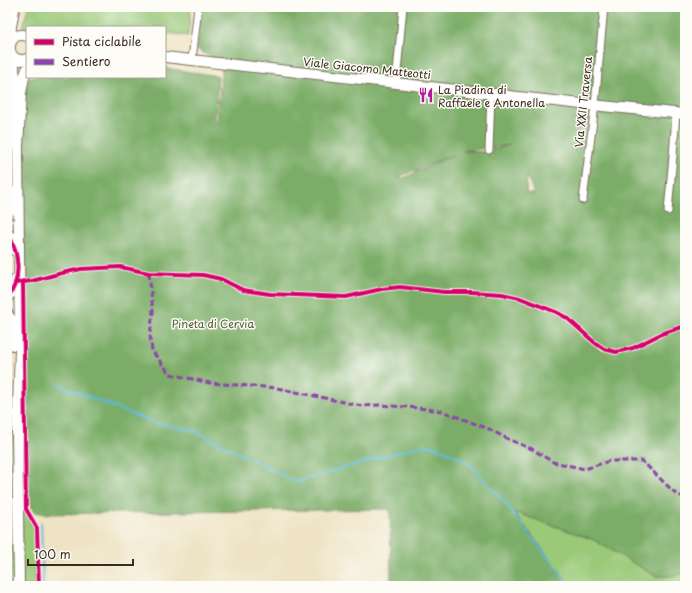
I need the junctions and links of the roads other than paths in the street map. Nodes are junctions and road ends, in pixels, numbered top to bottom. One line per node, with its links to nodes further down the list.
1 (16, 7): 6 (street)
2 (198, 7): 10 (street)
3 (403, 7): 12 (street)
4 (604, 7): 14 (street, Via XXII Traversa)
5 (26, 36): 6 (street)
6 (11, 40): 7 (street)
7 (13, 56): 9 (street); 19 (street)
8 (166, 57): 10 (street, Viale Giacomo Matteotti)
9 (26, 59)
10 (192, 60): 12 (street, Viale Giacomo Matteotti)
11 (26, 72): 21 (street)
12 (396, 83): 13 (street, Viale Giacomo Matteotti)
13 (491, 94): 14 (street, Viale Giacomo Matteotti); 16 (street)
14 (595, 105): 15 (street, Viale Giacomo Matteotti); 17 (street, Via XXII Traversa)
15 (680, 114): 18 (street)
16 (489, 150)
17 (583, 200)
18 (668, 211)
19 (7, 215)
20 (7, 232): 21 (street)
21 (19, 264): 22 (street); 24 (street)
22 (7, 298)
23 (7, 314): 24 (street)
24 (17, 433): 25 (street)
25 (19, 586)

